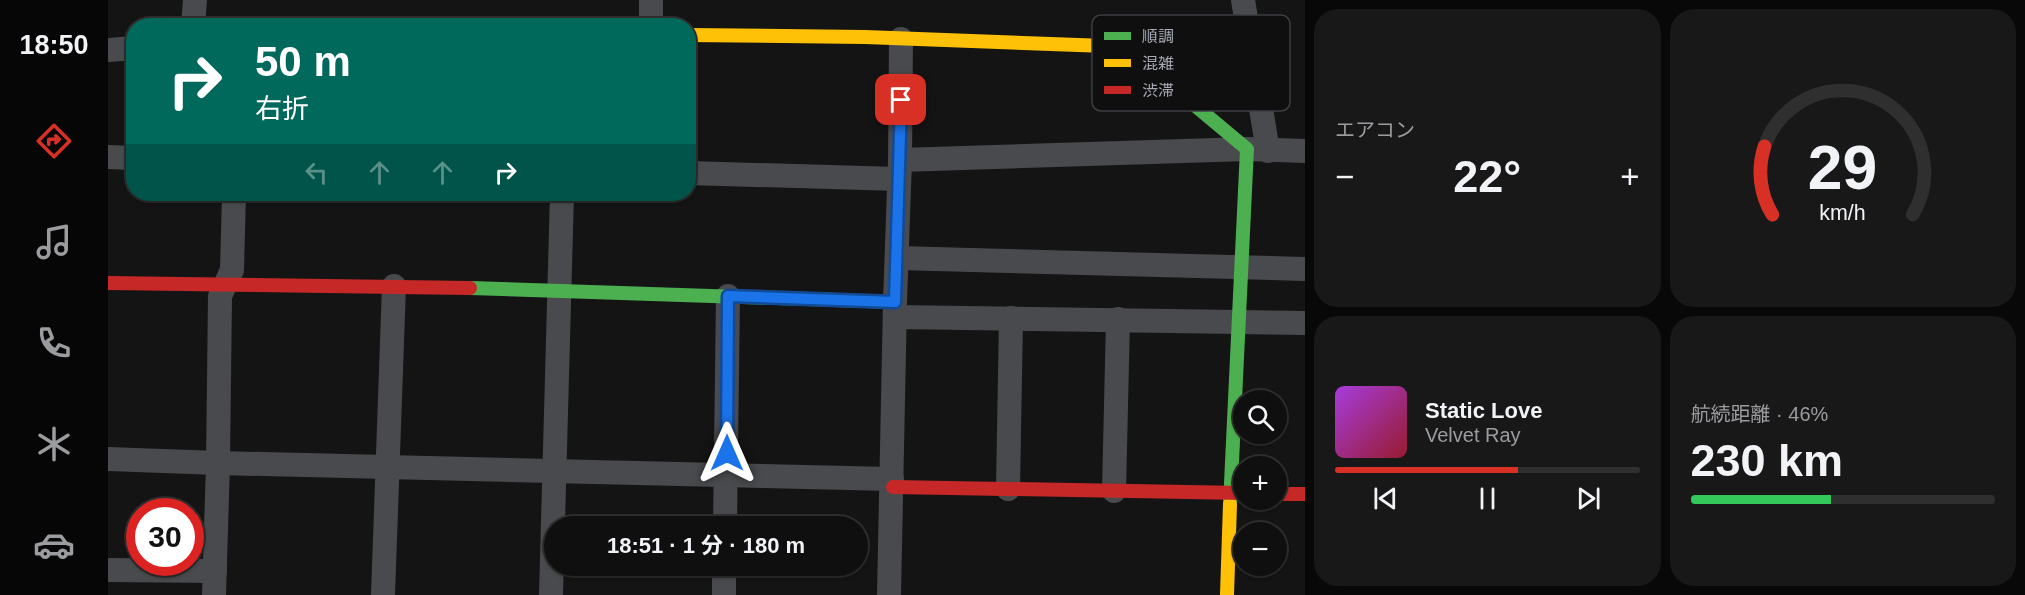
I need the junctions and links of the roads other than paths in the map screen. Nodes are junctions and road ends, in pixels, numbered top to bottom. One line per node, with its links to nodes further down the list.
1 (195, 0): 5 (street)
2 (651, 0): 6 (street)
3 (1243, 0): 4 (street)
4 (1244, 15)
5 (194, 18)
6 (651, 18)
7 (696, 35): 8 (street)
8 (901, 39): 9 (street); 18 (street)
9 (1092, 46)
10 (126, 49): 11 (street)
11 (108, 50)
12 (1207, 111): 14 (street)
13 (1253, 111): 14 (street)
14 (1257, 150): 15 (street); 18 (street); 23 (street)
15 (1305, 151)
16 (108, 157): 17 (street)
17 (126, 158)
18 (900, 170): 19 (street); 22 (street)
19 (696, 173)
20 (234, 201): 26 (street)
21 (562, 201): 28 (street)
22 (897, 258): 23 (street); 30 (street)
23 (1241, 267): 24 (street); 33 (street)
24 (1305, 269)
25 (108, 283): 26 (street)
26 (225, 284): 27 (street); 37 (street)
27 (394, 286): 28 (street); 38 (street)
28 (559, 291): 29 (street); 39 (street)
29 (728, 296): 30 (street); 40 (street)
30 (895, 309): 31 (street); 41 (street)
31 (1011, 318): 32 (street); 42 (street)
32 (1118, 319): 33 (street); 43 (street)
33 (1238, 321): 34 (street); 35 (street)
34 (1305, 323)
35 (1237, 456)
36 (108, 459): 37 (street)
37 (219, 463): 38 (street); 51 (street)
38 (387, 466): 39 (street); 52 (street)
39 (554, 471): 40 (street); 53 (street)
40 (726, 475): 41 (street); 48 (street)
41 (892, 483): 42 (street); 55 (street)
42 (1008, 489): 43 (street)
43 (1113, 491): 44 (street)
44 (1233, 493)
45 (1287, 494): 46 (street)
46 (1305, 494)
47 (1235, 510): 56 (street)
48 (725, 516)
49 (108, 570): 51 (street)
50 (724, 576): 54 (street)
51 (215, 583)
52 (383, 595)
53 (551, 595)
54 (724, 595)
55 (889, 595)
56 (1227, 595)

